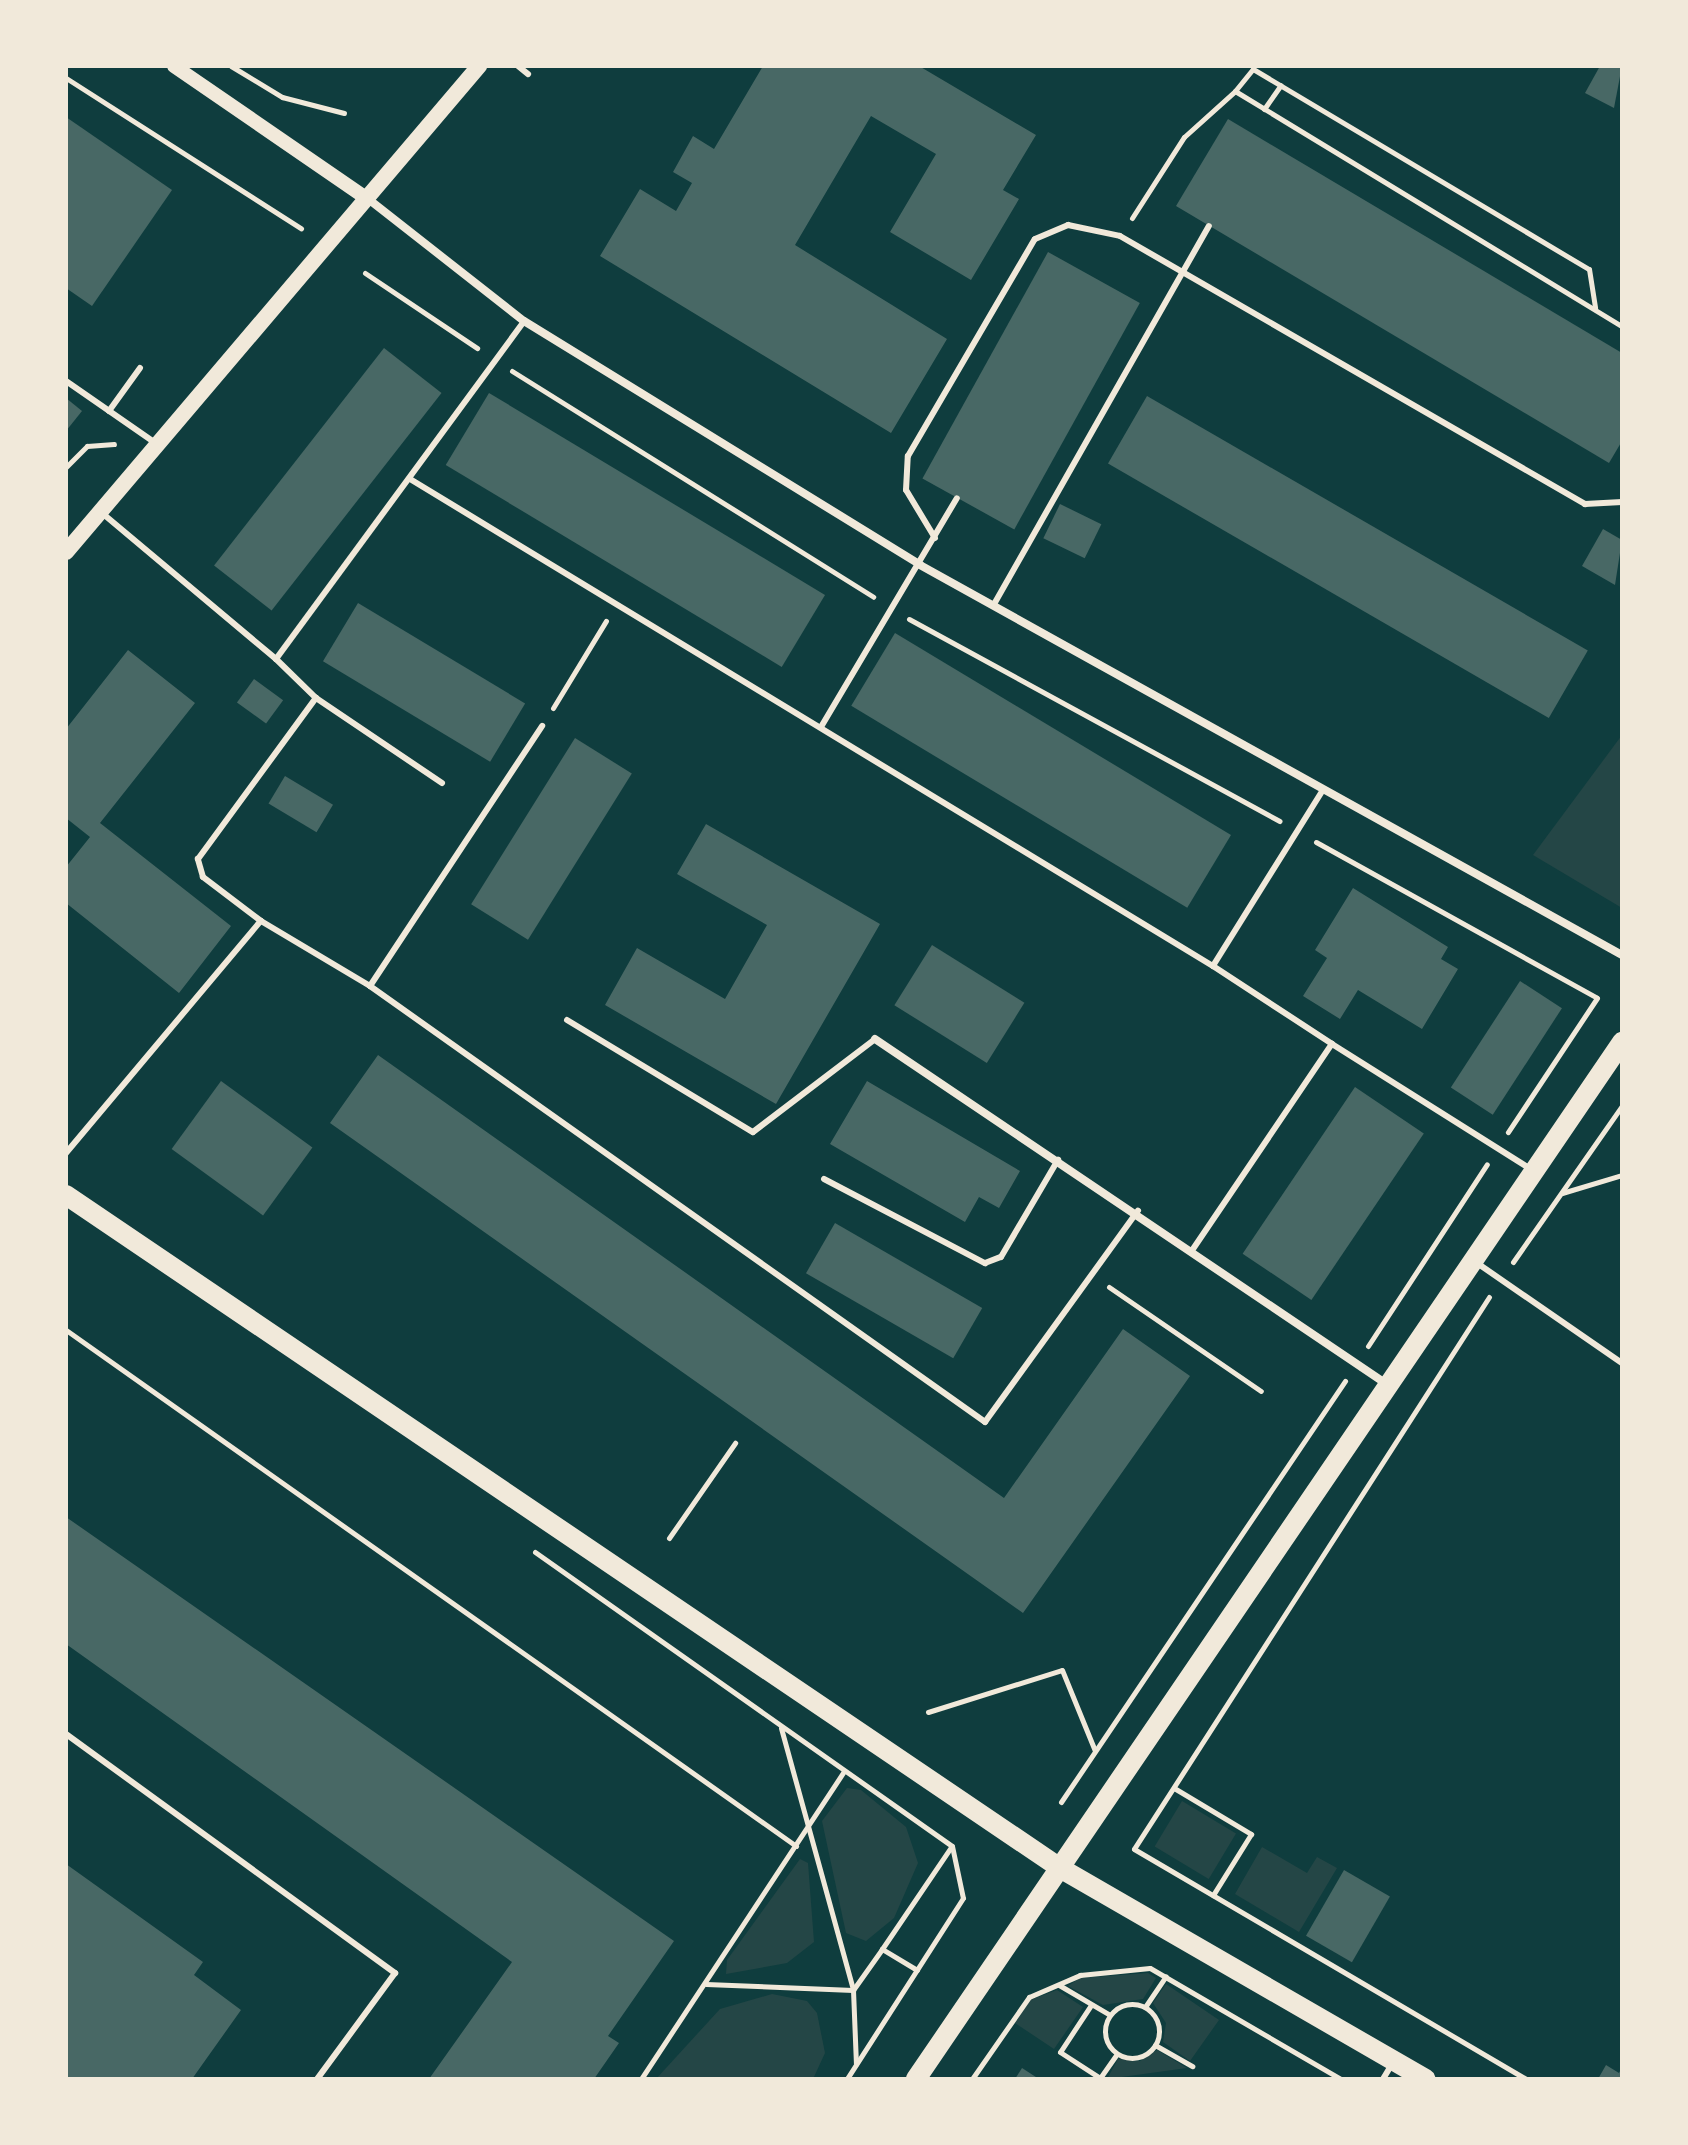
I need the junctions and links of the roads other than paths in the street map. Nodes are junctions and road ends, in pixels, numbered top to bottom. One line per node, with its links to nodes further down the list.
1 (174, 66): 5 (street)
2 (479, 66): 5 (main road)
3 (518, 66): 4 (lane)
4 (528, 74)
5 (366, 198): 8 (street); 12 (main road)
6 (1209, 226): 7 (lane)
7 (1183, 272): 15 (lane); 17 (lane); 20 (lane)
8 (524, 321): 13 (lane); 19 (street)
9 (140, 368): 11 (lane)
10 (66, 381): 11 (lane)
11 (109, 411): 12 (lane)
12 (154, 442): 16 (main road)
13 (410, 479): 21 (lane); 24 (lane)
14 (957, 498): 17 (lane)
15 (1622, 502)
16 (99, 510): 18 (main road); 21 (lane)
17 (935, 538): 19 (lane)
18 (66, 552)
19 (920, 565): 20 (street); 24 (lane)
20 (993, 606): 26 (street)
21 (276, 659): 22 (lane)
22 (316, 698): 25 (lane); 27 (lane)
23 (542, 726): 30 (lane)
24 (821, 727): 29 (lane)
25 (442, 783)
26 (1321, 793): 28 (street); 29 (lane)
27 (261, 921): 30 (lane); 35 (lane)
28 (1622, 955)
29 (1213, 966): 34 (lane)
30 (370, 986): 40 (lane)
31 (567, 1020): 32 (lane)
32 (875, 1039): 36 (street)
33 (1622, 1042): 37 (main road)
34 (1332, 1044): 37 (lane); 41 (lane)
35 (66, 1153)
36 (1059, 1159): 38 (lane); 40 (street)
37 (1535, 1172): 42 (main road)
38 (824, 1179)
39 (66, 1195): 46 (main road)
40 (1138, 1211): 41 (street)
41 (1193, 1249): 44 (street)
42 (1474, 1261): 43 (lane); 44 (main road)
43 (1622, 1363)
44 (1389, 1385): 46 (main road)
45 (66, 1734): 48 (lane)
46 (1060, 1868): 47 (main road); 49 (main road)
47 (1389, 2070): 50 (main road)
48 (317, 2079)
49 (916, 2079)
50 (1425, 2079)

